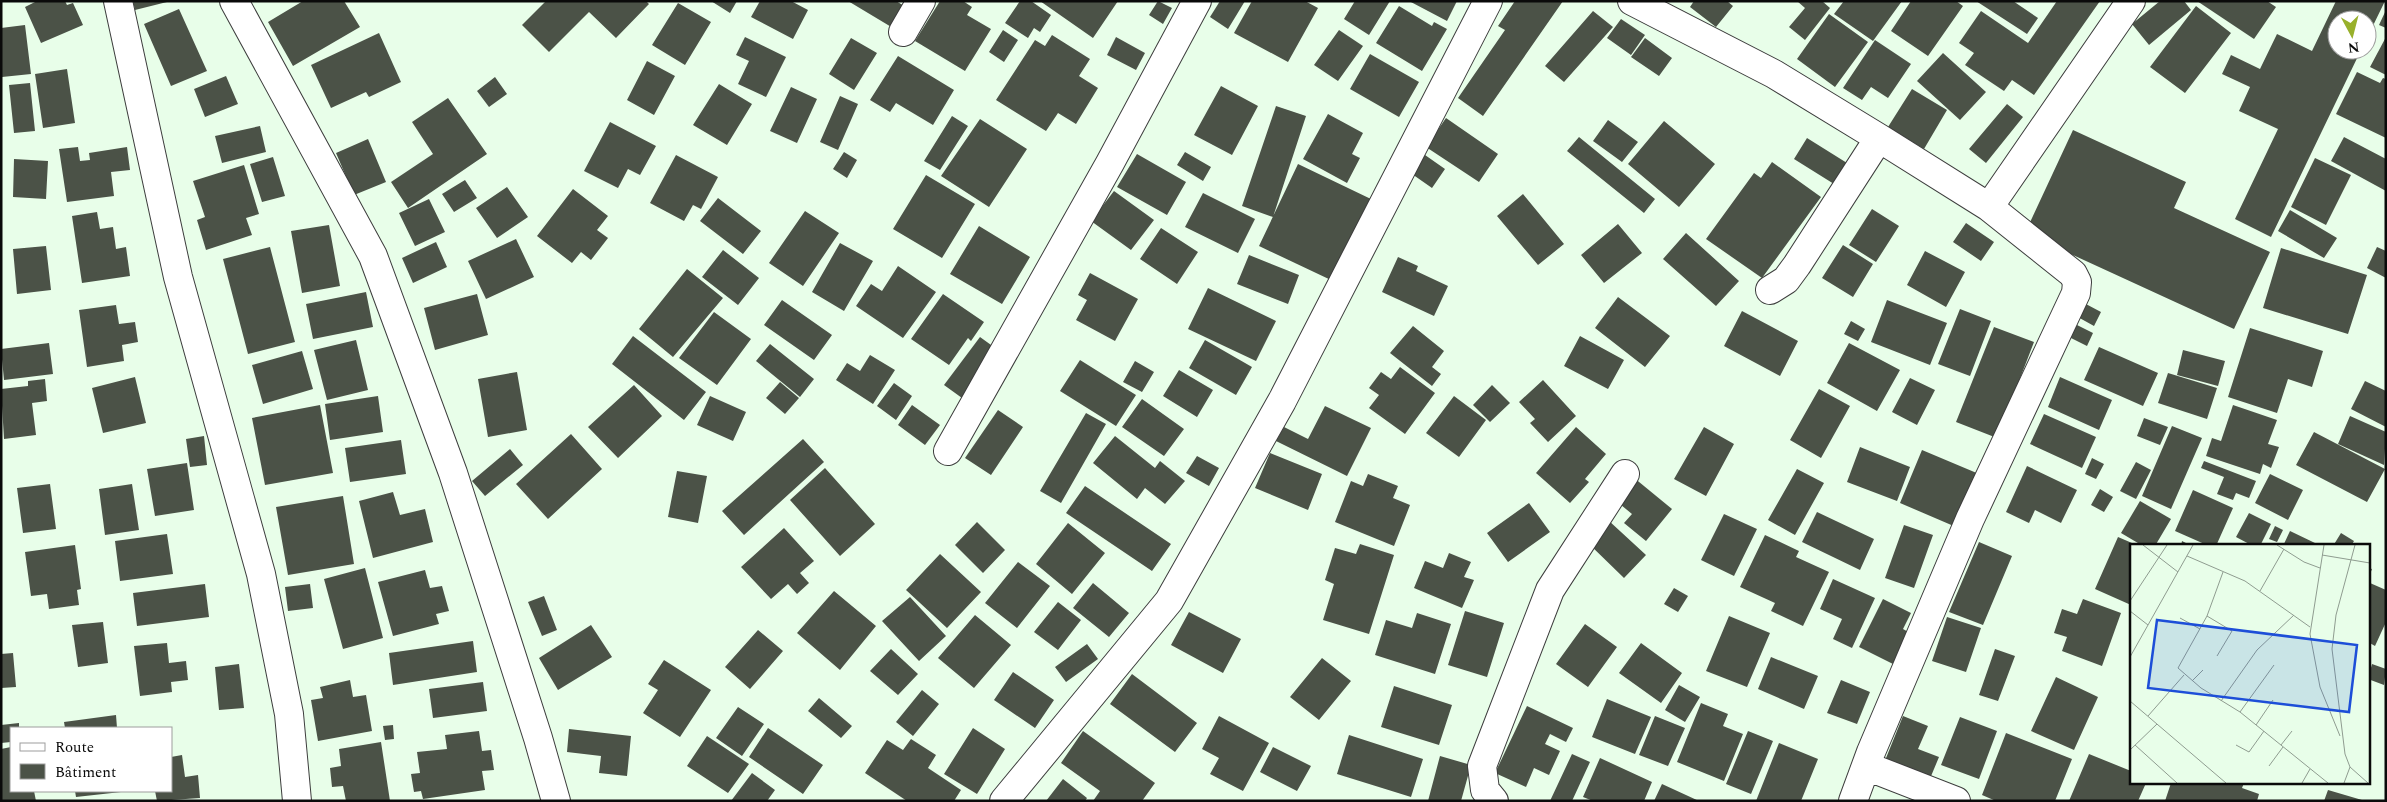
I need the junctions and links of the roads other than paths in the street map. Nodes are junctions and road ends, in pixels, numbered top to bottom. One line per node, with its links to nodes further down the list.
1 (118, 1): 15 (street)
2 (234, 1): 16 (street)
3 (920, 1): 8 (street)
4 (1197, 1): 12 (street)
5 (1488, 1): 17 (street)
6 (1632, 1): 9 (street)
7 (2131, 1): 10 (street)
8 (904, 32)
9 (1879, 138): 10 (street); 11 (street)
10 (1989, 206): 14 (street)
11 (1770, 290)
12 (948, 451)
13 (1625, 474): 18 (street)
14 (1866, 766): 19 (street); 20 (street)
15 (297, 801)
16 (556, 801)
17 (1004, 801)
18 (1494, 801)
19 (1853, 801)
20 (1956, 801)

